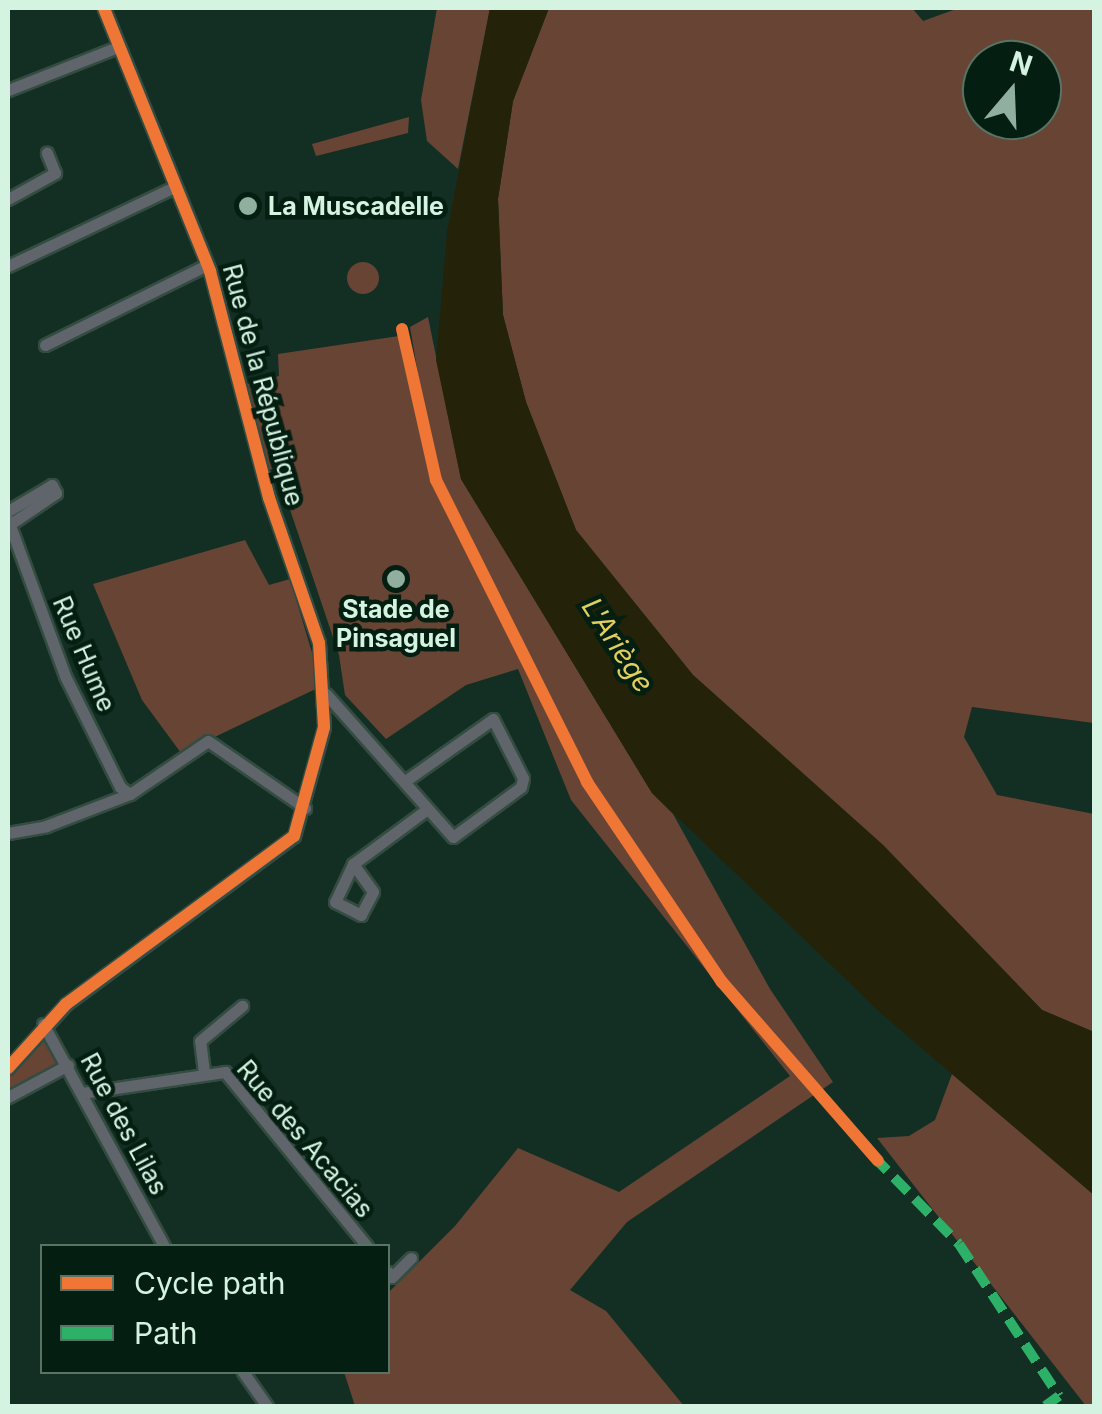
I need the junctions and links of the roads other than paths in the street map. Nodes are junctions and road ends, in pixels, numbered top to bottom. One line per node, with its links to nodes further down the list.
1 (104, 8): 2 (street, Rue de la République)
2 (118, 48): 3 (street); 5 (street, Rue de la République)
3 (8, 90)
4 (47, 154): 6 (street)
5 (174, 186): 7 (street, Rue de la République); 8 (street)
6 (8, 198)
7 (208, 265): 9 (street); 12 (street, Rue de la République)
8 (8, 266)
9 (45, 345)
10 (8, 511): 11 (street)
11 (8, 523): 16 (street, Rue Hume)
12 (326, 694): 13 (street); 14 (street, Rue de la République)
13 (352, 722): 14 (street); 15 (street)
14 (324, 727): 17 (street, Rue de la République)
15 (405, 781): 18 (street); 18 (street)
16 (130, 794): 17 (street); 19 (street)
17 (306, 808): 22 (street)
18 (426, 810): 20 (street)
19 (8, 833)
20 (353, 864)
21 (242, 1006): 25 (street, Rue des Acacias)
22 (43, 1024): 23 (street, Rue des Lilas); 24 (street)
23 (68, 1065): 26 (street, Rue des Lilas); 27 (street)
24 (8, 1068)
25 (204, 1072): 26 (street, Rue des Acacias); 29 (street, Rue des Acacias)
26 (82, 1092): 28 (street, Rue des Lilas)
27 (8, 1097)
28 (163, 1244)
29 (364, 1244)
30 (411, 1258): 31 (street)
31 (390, 1276)
32 (244, 1374): 33 (street)
33 (267, 1406)

